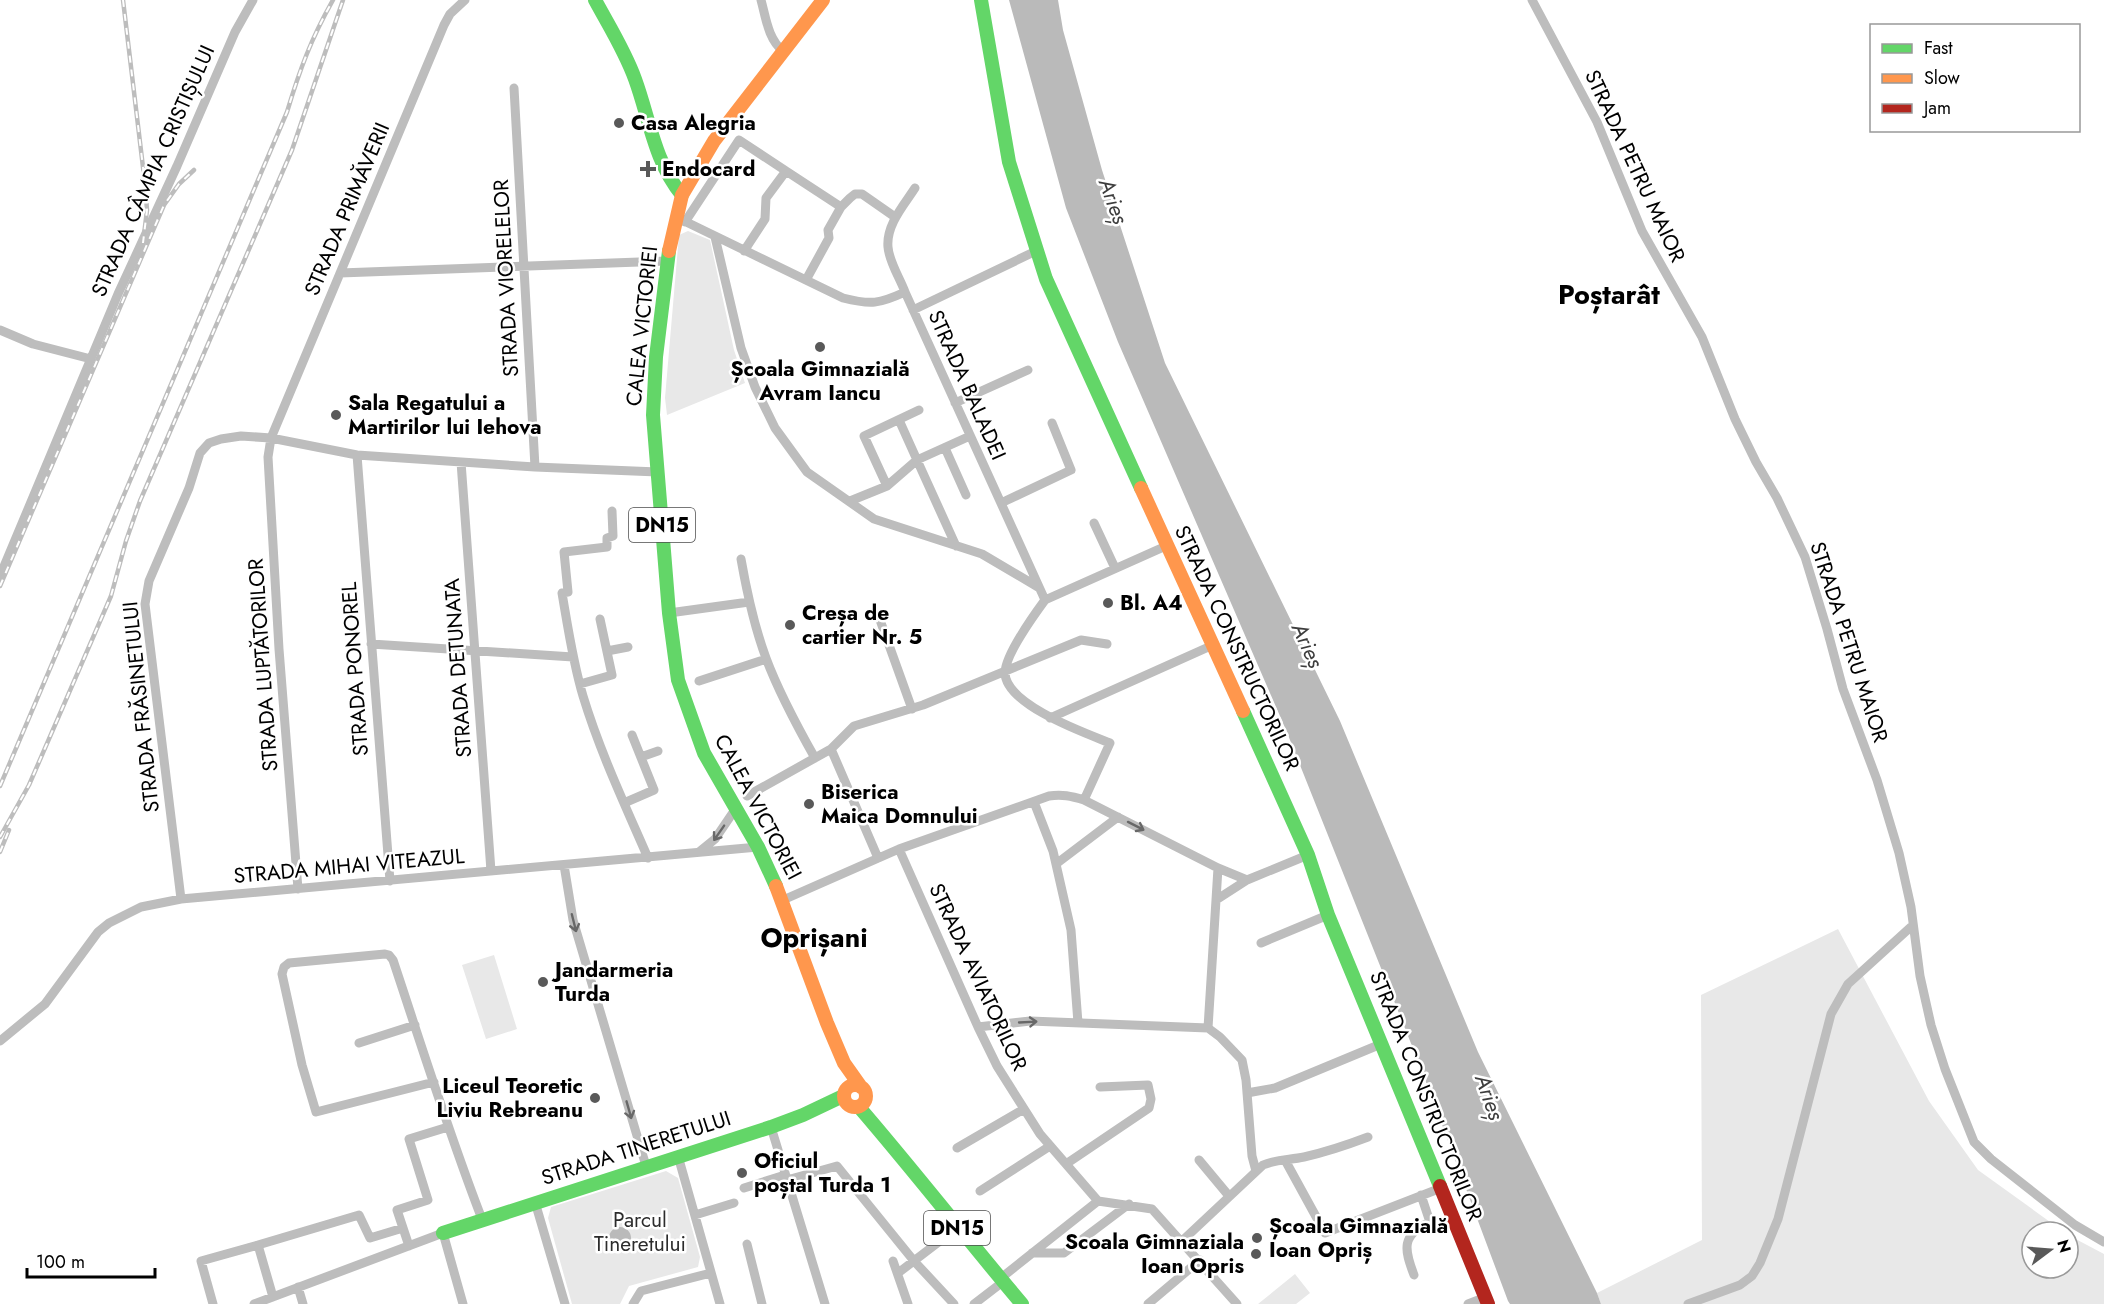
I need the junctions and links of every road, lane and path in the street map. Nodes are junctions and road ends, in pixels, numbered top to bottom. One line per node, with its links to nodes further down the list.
1 (252, 0): 26 (street, STRADA CÂMPIA CRISTIȘULUI)
2 (465, 0): 21 (street, STRADA PRIMĂVERII)
3 (595, 0): 12 (street)
4 (761, 0): 8 (street)
5 (823, 0): 8 (street, CALEA VICTORIEI / DN15)
6 (981, 0): 18 (street, STRADA CONSTRUCTORILOR)
7 (1532, 0): 98 (street, STRADA PETRU MAIOR)
8 (783, 51): 12 (street, CALEA VICTORIEI / DN15)
9 (514, 88): 20 (street, STRADA VIORELELOR)
10 (786, 171): 13 (street); 15 (street); 17 (street)
11 (915, 188): 14 (street)
12 (682, 195): 15 (street, CALEA VICTORIEI / DN15)
13 (841, 207): 14 (street); 22 (street)
14 (895, 217): 23 (street)
15 (681, 220): 16 (street, STRADA BALADEI); 19 (street, CALEA VICTORIEI / DN15)
16 (715, 237): 17 (street, STRADA BALADEI); 42 (street)
17 (744, 251): 22 (street, STRADA BALADEI)
18 (1036, 251): 24 (street); 47 (street, STRADA CONSTRUCTORILOR)
19 (668, 261): 20 (street); 39 (street, CALEA VICTORIEI / DN15)
20 (524, 266): 21 (street); 38 (street, STRADA VIORELELOR)
21 (340, 273): 33 (street, STRADA PRIMĂVERII)
22 (806, 280): 23 (street, STRADA BALADEI)
23 (905, 292): 24 (street, STRADA BALADEI)
24 (913, 310): 28 (street, STRADA BALADEI)
25 (0, 330): 26 (street)
26 (91, 360): 50 (street, STRADA CÂMPIA CRISTIȘULUI)
27 (1028, 370): 28 (street)
28 (955, 403): 32 (street, STRADA BALADEI)
29 (919, 410): 30 (street)
30 (899, 420): 36 (street); 40 (street)
31 (1052, 423): 43 (street)
32 (970, 436): 34 (street); 43 (street, STRADA BALADEI)
33 (271, 438): 35 (street, STRADA FRĂSINETULUI); 93 (street, STRADA LUPTĂTORILOR); 94 (street, STRADA FRĂSINETULUI)
34 (945, 448): 36 (street); 41 (street)
35 (357, 455): 37 (street, STRADA FRĂSINETULUI); 57 (street, STRADA PONOREL)
36 (917, 460): 40 (street); 46 (street)
37 (461, 462): 38 (street, STRADA FRĂSINETULUI); 61 (street, STRADA DETUNATA)
38 (535, 467): 39 (street, STRADA FRĂSINETULUI)
39 (658, 472): 54 (street, CALEA VICTORIEI / DN15)
40 (887, 486): 42 (street)
41 (966, 495)
42 (850, 501): 46 (street)
43 (1001, 503): 51 (street, STRADA BALADEI)
44 (612, 511): 63 (street)
45 (1094, 523): 49 (street)
46 (956, 546): 51 (street)
47 (1166, 546): 49 (street); 59 (street, STRADA CONSTRUCTORILOR)
48 (741, 560): 53 (street)
49 (1115, 568): 52 (street)
50 (0, 576)
51 (1038, 587): 52 (street, STRADA BALADEI)
52 (1045, 600): 65 (street)
53 (748, 602): 54 (street); 64 (street)
54 (669, 613): 79 (street, CALEA VICTORIEI / DN15)
55 (600, 619): 62 (street)
56 (880, 620): 68 (street)
57 (370, 644): 61 (street); 92 (street, STRADA PONOREL)
58 (1107, 644): 65 (street)
59 (1213, 645): 69 (street); 84 (street, STRADA CONSTRUCTORILOR)
60 (628, 647): 62 (street)
61 (474, 651): 63 (street); 90 (street, STRADA DETUNATA)
62 (607, 651): 67 (street)
63 (573, 657): 67 (street)
64 (766, 659): 66 (street); 74 (street)
65 (1005, 673): 68 (street); 69 (street)
66 (699, 681)
67 (580, 684): 78 (street)
68 (912, 708): 71 (street)
69 (1050, 718): 76 (street)
70 (632, 735): 73 (street)
71 (831, 749): 74 (street); 86 (street)
72 (658, 750): 73 (street)
73 (641, 757): 78 (street)
74 (815, 758): 75 (street)
75 (747, 796)
76 (1084, 800): 77 (street); 80 (street)
77 (1034, 802): 82 (street); 87 (street)
78 (624, 803): 85 (street)
79 (737, 810): 81 (street, CALEA VICTORIEI / DN15); 83 (street, one-way to 83)
80 (1118, 817): 87 (street); 89 (street, one-way to 89)
81 (758, 847): 83 (street, STRADA MIHAI VITEAZUL); 95 (street, CALEA VICTORIEI / DN15)
82 (899, 849): 86 (street); 102 (street, STRADA AVIATORILOR)
83 (699, 853): 85 (street, STRADA MIHAI VITEAZUL)
84 (1308, 855): 91 (street); 97 (street, STRADA CONSTRUCTORILOR)
85 (648, 858): 88 (street, STRADA MIHAI VITEAZUL)
86 (878, 858): 95 (street)
87 (1056, 864): 100 (street)
88 (564, 865): 90 (street, STRADA MIHAI VITEAZUL); 121 (street, one-way to 121)
89 (1218, 868): 91 (street); 96 (street)
90 (491, 871): 92 (street, STRADA MIHAI VITEAZUL)
91 (1247, 880): 96 (street)
92 (390, 881): 93 (street, STRADA MIHAI VITEAZUL)
93 (298, 889): 94 (street, STRADA MIHAI VITEAZUL)
94 (181, 899): 104 (street, STRADA MIHAI VITEAZUL)
95 (783, 900): 110 (street, CALEA VICTORIEI / DN15)
96 (1216, 900): 103 (street)
97 (1328, 915): 99 (street); 106 (street, STRADA CONSTRUCTORILOR)
98 (1913, 926): 139 (street, STRADA PETRU MAIOR); 170 (street)
99 (1262, 943)
100 (1078, 1023): 102 (street, one-way to 100); 103 (street)
101 (415, 1025): 105 (street); 107 (street); 107 (street)
102 (978, 1027): 111 (street, STRADA AVIATORILOR)
103 (1208, 1028): 109 (street)
104 (0, 1041)
105 (359, 1043)
106 (1381, 1044): 109 (street); 125 (street, STRADA CONSTRUCTORILOR)
107 (434, 1082): 112 (street)
108 (1100, 1087): 120 (street)
109 (1247, 1093): 122 (street)
110 (854, 1096): 113 (street, STRADA TINERETULUI); 136 (street, CALEA VICTORIEI / DN15)
111 (1024, 1109): 115 (street, STRADA AVIATORILOR); 116 (street)
112 (448, 1127): 134 (street); 135 (street)
113 (771, 1127): 117 (street, STRADA TINERETULUI); 123 (street)
114 (1368, 1137): 119 (street)
115 (1050, 1146): 120 (street, STRADA AVIATORILOR); 126 (street)
116 (957, 1148)
117 (678, 1156): 121 (street, STRADA TINERETULUI); 133 (street)
118 (1199, 1160): 128 (street)
119 (1285, 1160): 122 (street); 127 (street)
120 (1066, 1164): 129 (street, STRADA AVIATORILOR)
121 (646, 1166): 130 (street, STRADA TINERETULUI)
122 (1256, 1171): 128 (street)
123 (786, 1177): 124 (street); 146 (street); 162 (street)
124 (744, 1188)
125 (1441, 1188): 127 (street); 153 (street, STRADA CONSTRUCTORILOR)
126 (980, 1191)
127 (1421, 1195): 149 (street)
128 (1230, 1196): 138 (street)
129 (1098, 1201): 132 (street); 143 (street)
130 (535, 1202): 134 (street, STRADA TINERETULUI); 158 (street)
131 (734, 1203): 133 (street)
132 (1129, 1204): 138 (street); 143 (street)
133 (695, 1215): 147 (street)
134 (482, 1219): 137 (street, STRADA TINERETULUI)
135 (403, 1228): 141 (street); 142 (street)
136 (957, 1228): 146 (street); 150 (street, CALEA VICTORIEI / DN15)
137 (442, 1233): 142 (street, STRADA TINERETULUI); 157 (street)
138 (1182, 1241): 144 (street)
139 (2104, 1242)
140 (747, 1244): 161 (street)
141 (258, 1245): 152 (street); 154 (street)
142 (409, 1246): 151 (street, STRADA TINERETULUI)
143 (1032, 1253): 150 (street)
144 (1200, 1260): 167 (street); 168 (street)
145 (893, 1261): 148 (street)
146 (914, 1261): 148 (street); 164 (street)
147 (711, 1273): 159 (street); 160 (street)
148 (898, 1273): 163 (street)
149 (1414, 1275)
150 (1002, 1280): 165 (street); 166 (street, CALEA VICTORIEI / DN15)
151 (298, 1287): 152 (street, STRADA TINERETULUI); 156 (street)
152 (273, 1297): 155 (street, STRADA TINERETULUI)
153 (1487, 1301): 169 (street)
154 (213, 1304)
155 (254, 1304)
156 (303, 1304)
157 (463, 1304)
158 (565, 1304)
159 (633, 1304)
160 (720, 1304)
161 (762, 1304)
162 (825, 1304)
163 (908, 1304)
164 (954, 1304)
165 (974, 1304)
166 (1022, 1304)
167 (1148, 1304)
168 (1237, 1304)
169 (1468, 1304)
170 (1688, 1304)

